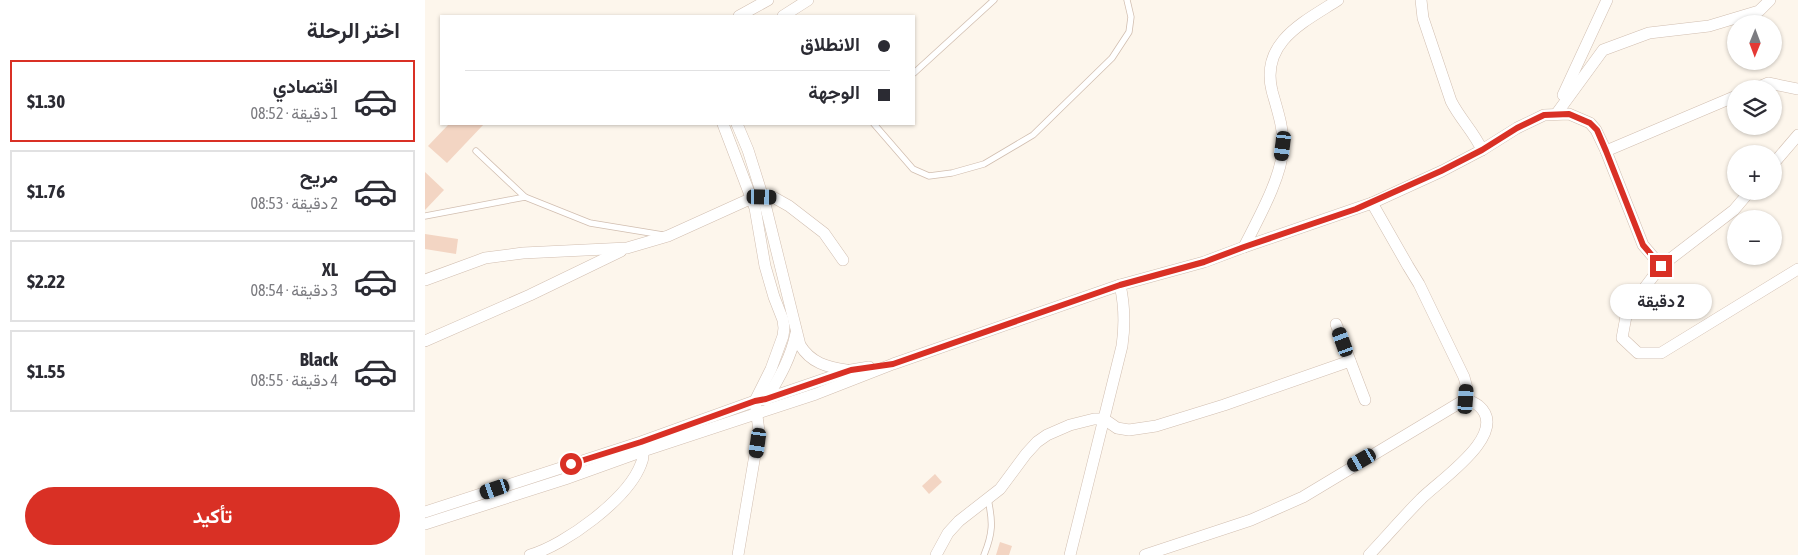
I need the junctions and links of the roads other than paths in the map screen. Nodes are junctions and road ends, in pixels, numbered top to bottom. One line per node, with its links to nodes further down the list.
1 (768, 0): 9 (street)
2 (808, 0): 10 (street)
3 (994, 0): 11 (lane)
4 (1127, 0): 18 (lane)
5 (1338, 0): 30 (street)
6 (1421, 0): 20 (street)
7 (1607, 0): 15 (street)
8 (1770, 0): 15 (street)
9 (741, 15)
10 (785, 15)
11 (915, 72)
12 (1782, 86): 13 (street)
13 (1798, 89)
14 (1727, 100): 21 (street)
15 (1557, 113): 20 (street); 21 (street)
16 (723, 125): 25 (street)
17 (737, 125): 25 (street)
18 (875, 125)
19 (1798, 135): 23 (street)
20 (1482, 150): 27 (street)
21 (1606, 151): 33 (street)
22 (476, 152): 24 (lane)
23 (1782, 154)
24 (525, 197): 28 (lane); 29 (lane)
25 (757, 198): 29 (street); 32 (street); 38 (street); 44 (street)
26 (1742, 200): 33 (street)
27 (1372, 203): 30 (street); 43 (street)
28 (425, 216)
29 (668, 236): 31 (street)
30 (1244, 247): 36 (street)
31 (627, 248): 35 (street); 39 (street)
32 (843, 260)
33 (1661, 266): 34 (street)
34 (1798, 269)
35 (425, 280)
36 (1120, 285): 41 (street); 47 (street)
37 (1336, 324): 40 (street)
38 (796, 331): 42 (street); 44 (street)
39 (425, 341)
40 (1350, 361): 45 (street); 47 (street)
41 (893, 364): 42 (street); 46 (street)
42 (851, 370): 44 (street)
43 (1466, 399): 57 (street); 58 (street)
44 (761, 400): 46 (street); 48 (street)
45 (1365, 400)
46 (756, 414): 48 (street); 53 (street)
47 (1104, 419): 49 (street); 56 (street)
48 (642, 446): 50 (street); 51 (street); 52 (street)
49 (988, 499): 54 (street); 55 (lane)
50 (425, 512)
51 (425, 524)
52 (530, 555)
53 (738, 555)
54 (936, 555)
55 (984, 555)
56 (1070, 555)
57 (1145, 555)
58 (1369, 555)

